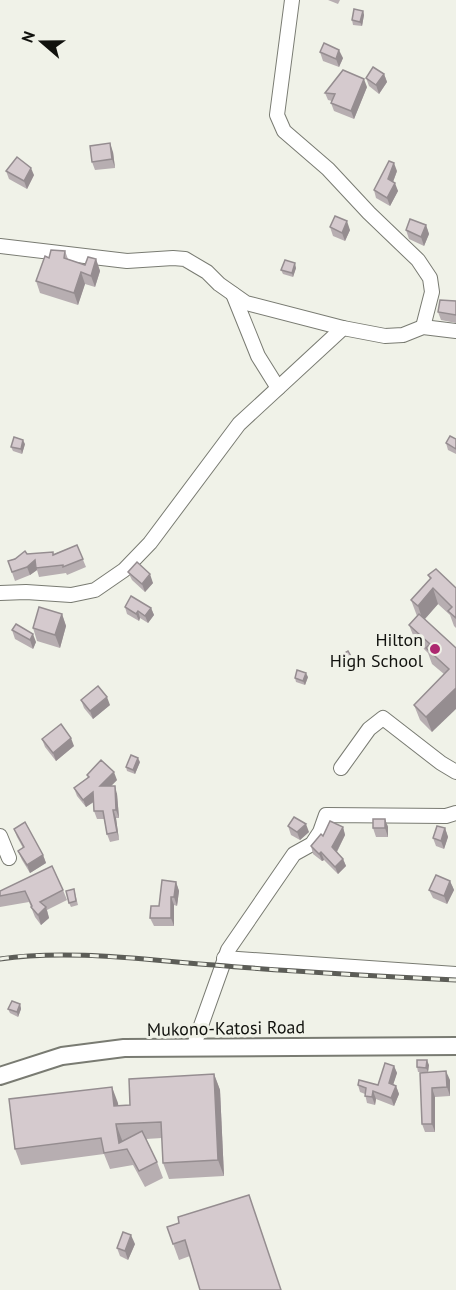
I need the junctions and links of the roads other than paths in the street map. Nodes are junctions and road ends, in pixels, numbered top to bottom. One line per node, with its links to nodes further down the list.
1 (292, 0): 4 (street)
2 (0, 246): 3 (street)
3 (233, 294): 5 (street); 7 (street)
4 (423, 327): 5 (street); 6 (street)
5 (343, 328): 7 (street)
6 (456, 331)
7 (279, 388): 8 (street)
8 (0, 593)
9 (341, 768): 10 (street)
10 (456, 772)
11 (456, 813): 14 (street)
12 (0, 836): 13 (street)
13 (9, 858)
14 (224, 958): 15 (street); 17 (street)
15 (456, 974)
16 (456, 1046): 17 (main road, Mukono-Katosi Road)
17 (193, 1048): 18 (main road, Mukono-Katosi Road)
18 (0, 1076)

